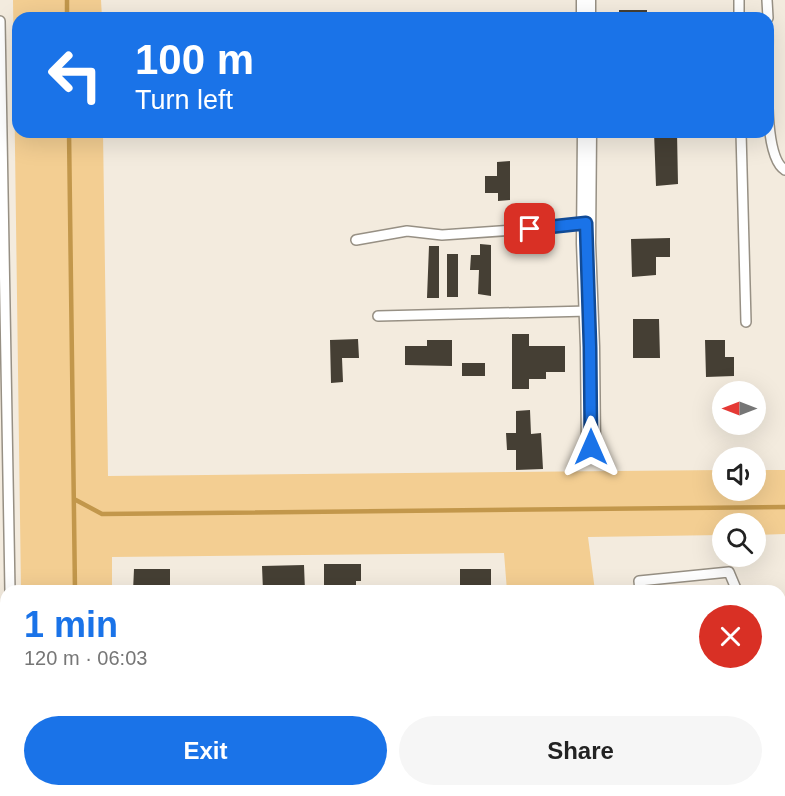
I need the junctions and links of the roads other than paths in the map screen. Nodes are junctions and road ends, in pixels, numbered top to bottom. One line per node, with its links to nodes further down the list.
1 (0, 21): 8 (lane)
2 (587, 138): 6 (street)
3 (741, 138): 11 (lane)
4 (770, 138): 5 (lane)
5 (785, 171)
6 (586, 223): 7 (lane); 9 (street)
7 (356, 240)
8 (3, 293): 13 (lane)
9 (589, 311): 10 (lane); 12 (street)
10 (378, 316)
11 (746, 322)
12 (591, 447)
13 (4, 484): 14 (lane)
14 (5, 522): 15 (lane)
15 (10, 585)
16 (639, 585): 17 (lane)
17 (734, 585)

